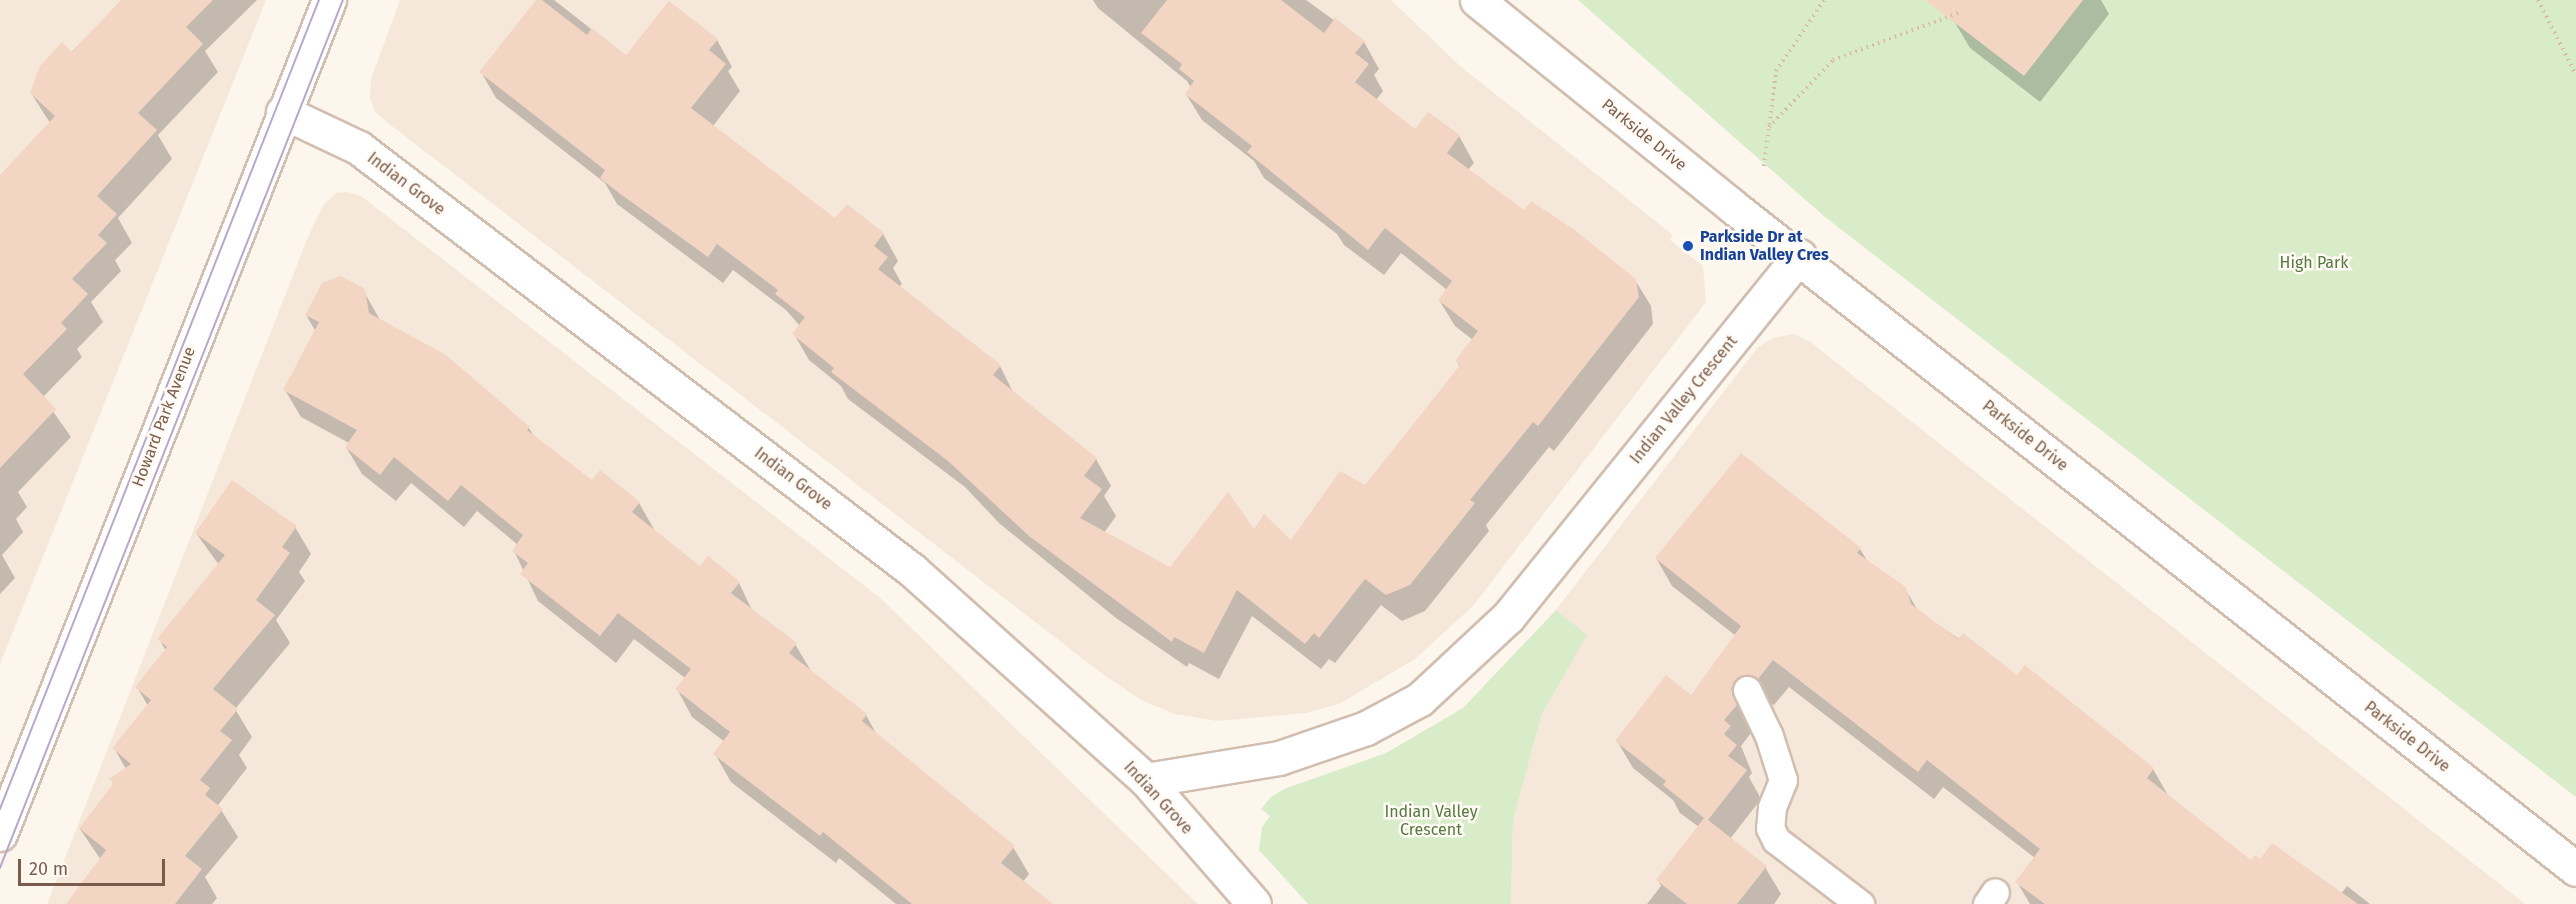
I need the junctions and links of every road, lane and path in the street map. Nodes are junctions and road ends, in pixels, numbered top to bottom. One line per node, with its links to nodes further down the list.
1 (329, 0): 7 (street, Howard Park Avenue)
2 (1477, 0): 10 (street, Parkside Drive)
3 (1824, 0): 8 (path)
4 (2538, 0): 6 (path)
5 (1958, 13): 8 (path)
6 (2576, 75)
7 (283, 112): 12 (street, Indian Grove); 13 (street, Howard Park Avenue)
8 (1769, 127): 9 (path)
9 (1764, 166)
10 (1799, 256): 12 (street, Indian Valley Crescent); 14 (street, Parkside Drive)
11 (1746, 690): 16 (lane)
12 (1146, 780): 15 (street, Indian Grove)
13 (0, 834)
14 (2576, 869)
15 (1254, 904)
16 (1860, 904)

